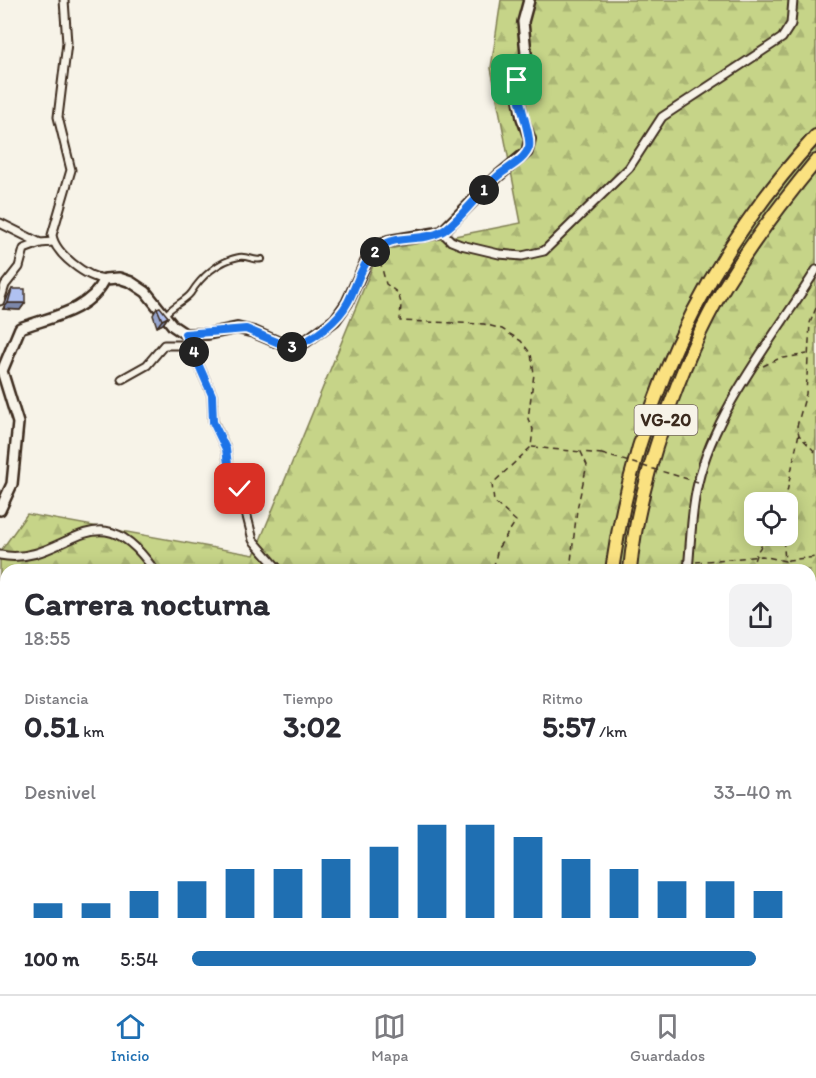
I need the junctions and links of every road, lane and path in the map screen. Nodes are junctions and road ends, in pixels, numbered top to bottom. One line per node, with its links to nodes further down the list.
1 (64, 0): 8 (street)
2 (529, 0): 7 (street)
3 (793, 0): 7 (street)
4 (816, 136): 38 (highway, VG-20)
5 (816, 161): 39 (highway, VG-20)
6 (0, 223): 9 (street)
7 (441, 232): 10 (street)
8 (53, 242): 9 (street); 13 (street)
9 (40, 243): 14 (street)
10 (372, 255): 17 (street); 22 (path)
11 (262, 259): 16 (lane)
12 (816, 270): 19 (street)
13 (105, 279): 16 (street); 27 (street)
14 (0, 301)
15 (816, 308): 18 (path)
16 (165, 315): 17 (street)
17 (187, 338): 20 (street); 35 (street)
18 (808, 354): 19 (path); 21 (path)
19 (753, 366): 25 (street)
20 (122, 379)
21 (799, 433): 24 (path); 26 (path)
22 (531, 447): 23 (path); 36 (path)
23 (581, 452): 25 (path, bridge); 37 (path)
24 (816, 453)
25 (698, 482): 40 (street)
26 (787, 492)
27 (0, 510)
28 (761, 546): 31 (path)
29 (784, 546): 33 (path)
30 (0, 555): 34 (street)
31 (757, 556): 33 (path); 41 (path); 42 (path)
32 (816, 556): 33 (path)
33 (785, 561): 43 (path)
34 (149, 564)
35 (274, 564)
36 (494, 564)
37 (571, 564)
38 (613, 564)
39 (631, 564)
40 (688, 564)
41 (702, 564)
42 (754, 564)
43 (784, 564)

